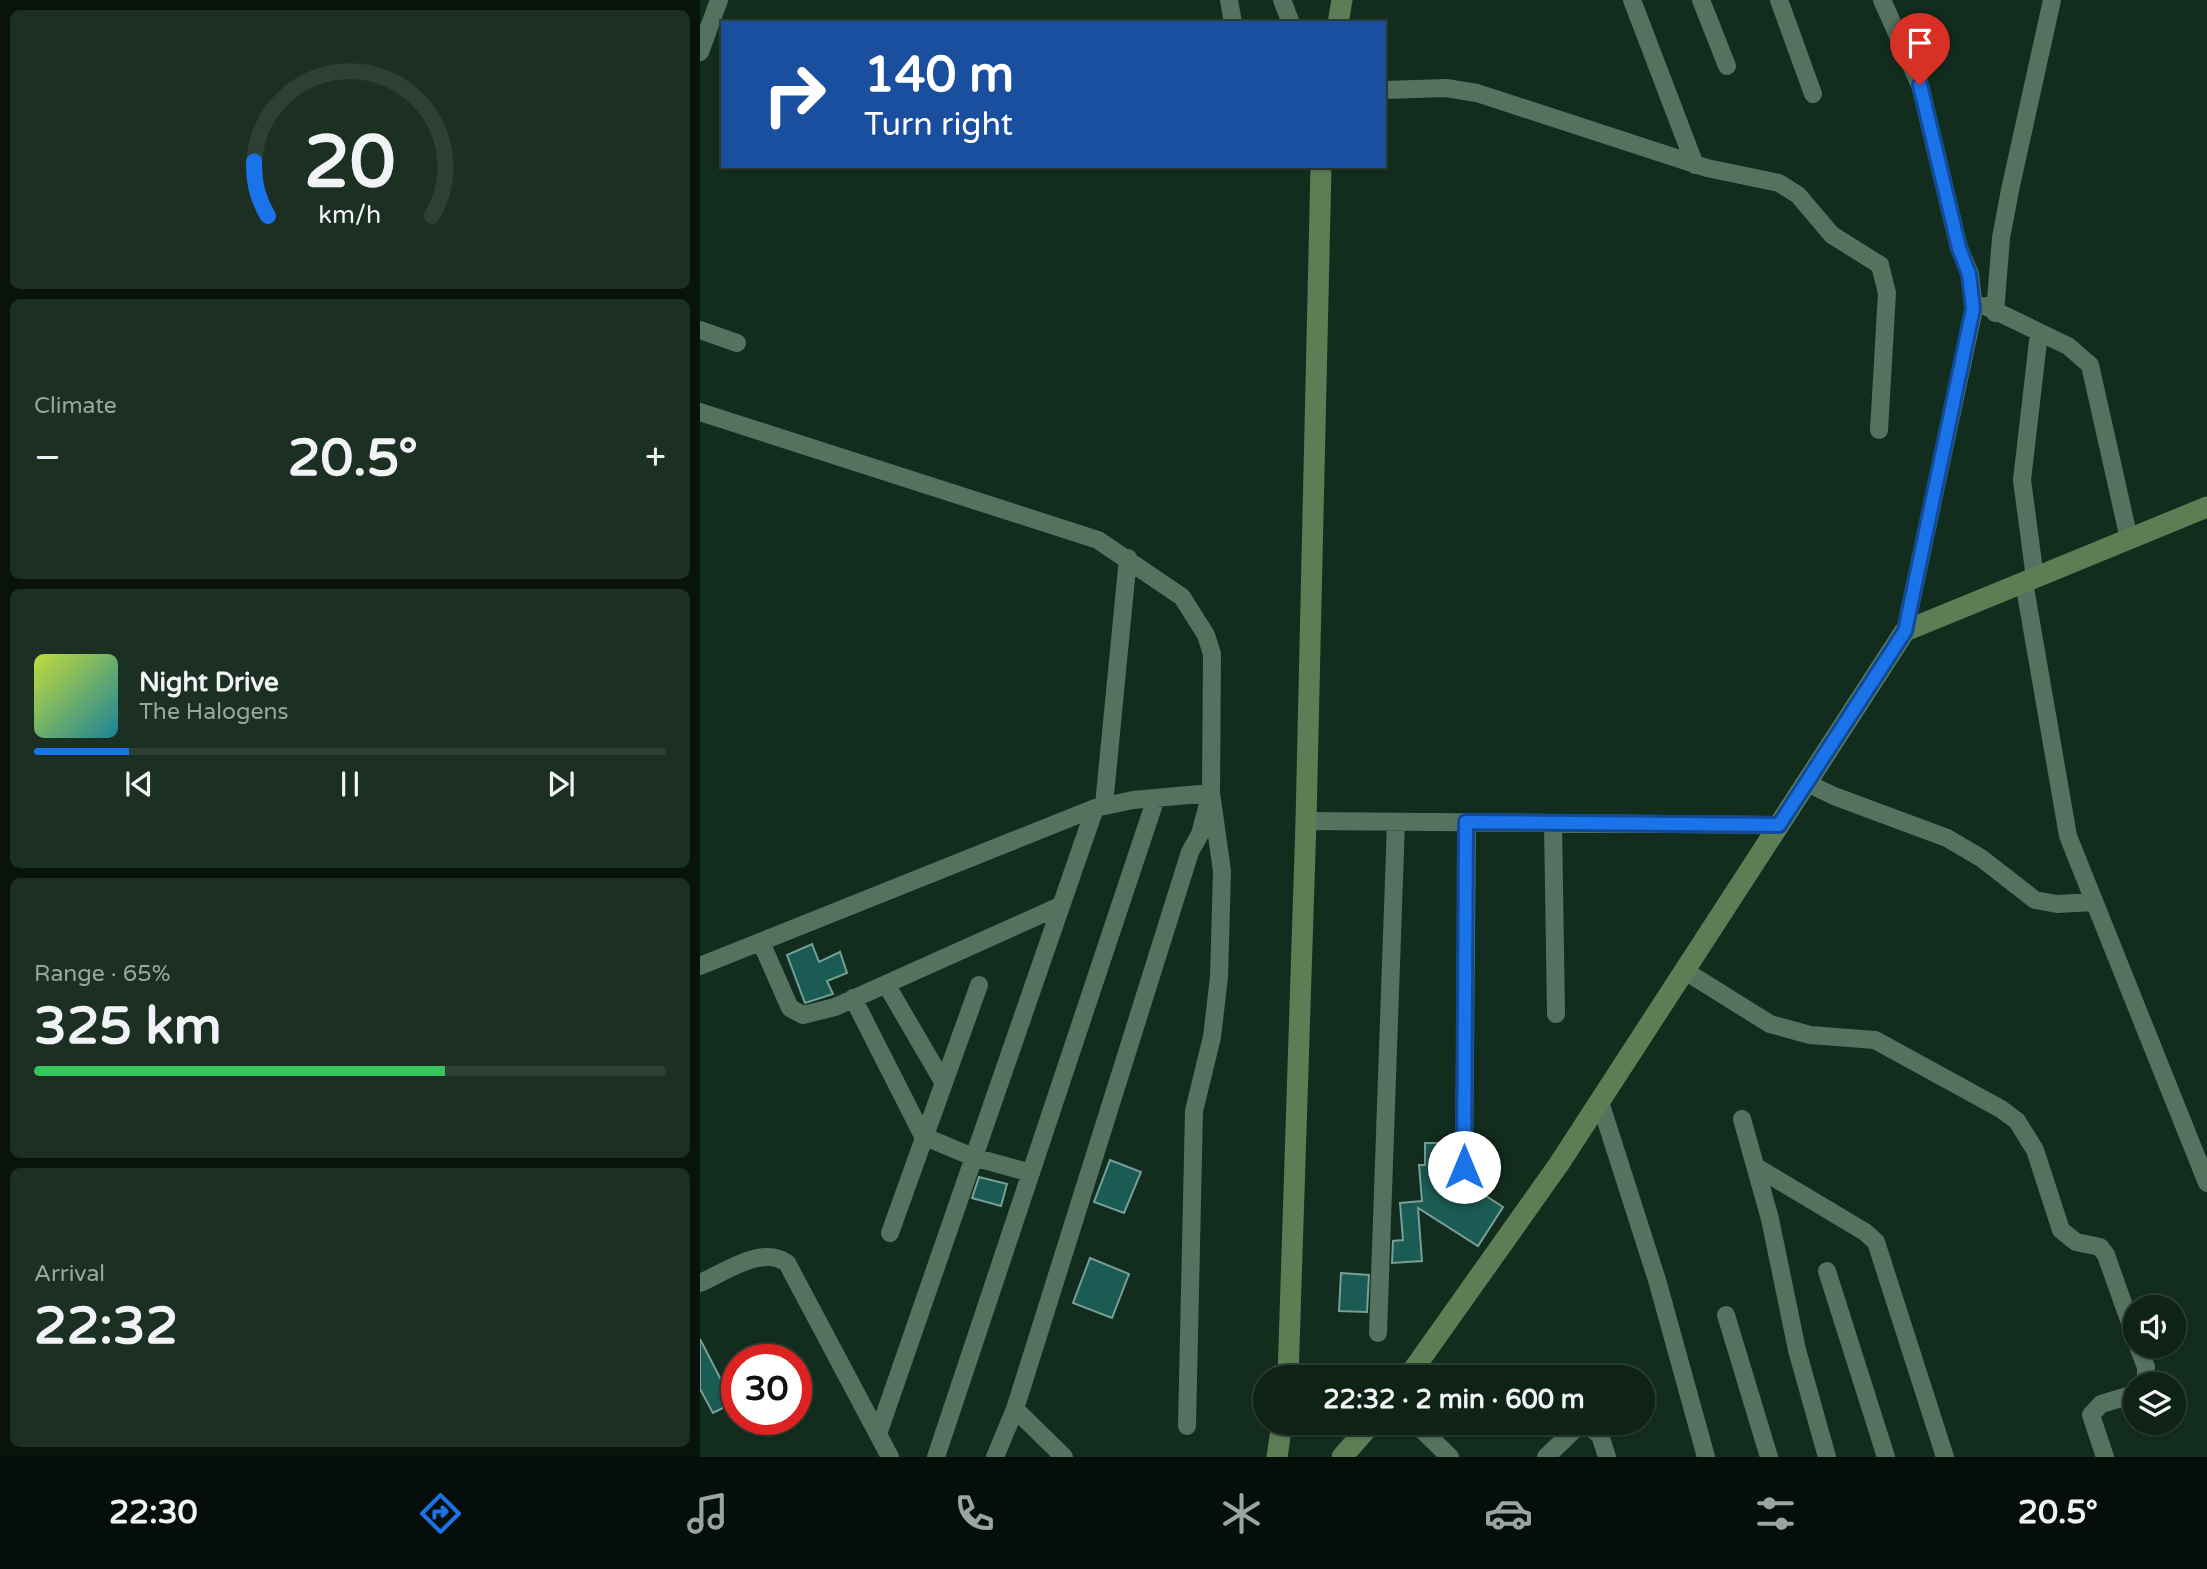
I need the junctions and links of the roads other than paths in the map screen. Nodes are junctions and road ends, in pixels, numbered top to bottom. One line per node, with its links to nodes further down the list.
1 (719, 0): 13 (street)
2 (1229, 0): 10 (street)
3 (1282, 0): 11 (street)
4 (1342, 0): 12 (street)
5 (1632, 0): 17 (street)
6 (1701, 0): 14 (street)
7 (1779, 0): 16 (street)
8 (1882, 0): 19 (street)
9 (2052, 0): 20 (street)
10 (1233, 21)
11 (1290, 21)
12 (1338, 21)
13 (700, 52)
14 (1727, 66)
15 (1386, 90): 17 (street)
16 (1814, 94)
17 (1695, 165): 25 (street)
18 (1321, 168): 35 (street)
19 (1973, 294): 20 (street); 30 (street)
20 (1995, 313): 22 (street)
21 (700, 330): 23 (street)
22 (2039, 333): 27 (street); 29 (street)
23 (737, 343)
24 (700, 412): 28 (street)
25 (1880, 430)
26 (2207, 507): 27 (street)
27 (2129, 540): 29 (street)
28 (1128, 558): 32 (street); 34 (street)
29 (2029, 580): 30 (street); 40 (street)
30 (1905, 631): 31 (street)
31 (1807, 783): 39 (street); 40 (street)
32 (1211, 793): 33 (street); 67 (street); 68 (street)
33 (1156, 798): 34 (street); 56 (street)
34 (1099, 807): 41 (street); 42 (street)
35 (1306, 821): 36 (street); 64 (street)
36 (1396, 822): 37 (street); 63 (street)
37 (1466, 822): 38 (street); 54 (street)
38 (1553, 823): 39 (street); 48 (street)
39 (1779, 825): 44 (street)
40 (2094, 902): 57 (street)
41 (1060, 906): 45 (street); 53 (street)
42 (761, 942): 43 (street); 47 (street)
43 (700, 966)
44 (1685, 971): 50 (street); 61 (street)
45 (886, 984): 47 (street); 49 (street)
46 (979, 985): 49 (street)
47 (853, 999): 52 (street)
48 (1556, 1014)
49 (942, 1080): 52 (street)
50 (1600, 1102): 65 (street); 82 (street)
51 (1742, 1119): 55 (street)
52 (923, 1136): 53 (street); 58 (street)
53 (973, 1157): 56 (street); 69 (street)
54 (1464, 1167)
55 (1758, 1168): 84 (street); 86 (street)
56 (1031, 1173): 74 (street)
57 (2207, 1183)
58 (890, 1233)
59 (1827, 1272): 85 (street)
60 (700, 1283): 69 (street)
61 (2123, 1302)
62 (1726, 1315): 83 (street)
63 (1377, 1333)
64 (1288, 1365)
65 (1416, 1365)
66 (2123, 1398): 87 (street)
67 (1015, 1409): 75 (street); 76 (street)
68 (1187, 1426)
69 (878, 1434): 73 (street)
70 (1280, 1435): 77 (street)
71 (1361, 1435): 78 (street)
72 (1427, 1435): 79 (street)
73 (890, 1457)
74 (936, 1457)
75 (995, 1457)
76 (1064, 1457)
77 (1277, 1457)
78 (1342, 1457)
79 (1450, 1457)
80 (1546, 1457): 81 (street)
81 (1608, 1457)
82 (1706, 1457)
83 (1769, 1457)
84 (1828, 1457)
85 (1886, 1457)
86 (1945, 1457)
87 (2105, 1457)

